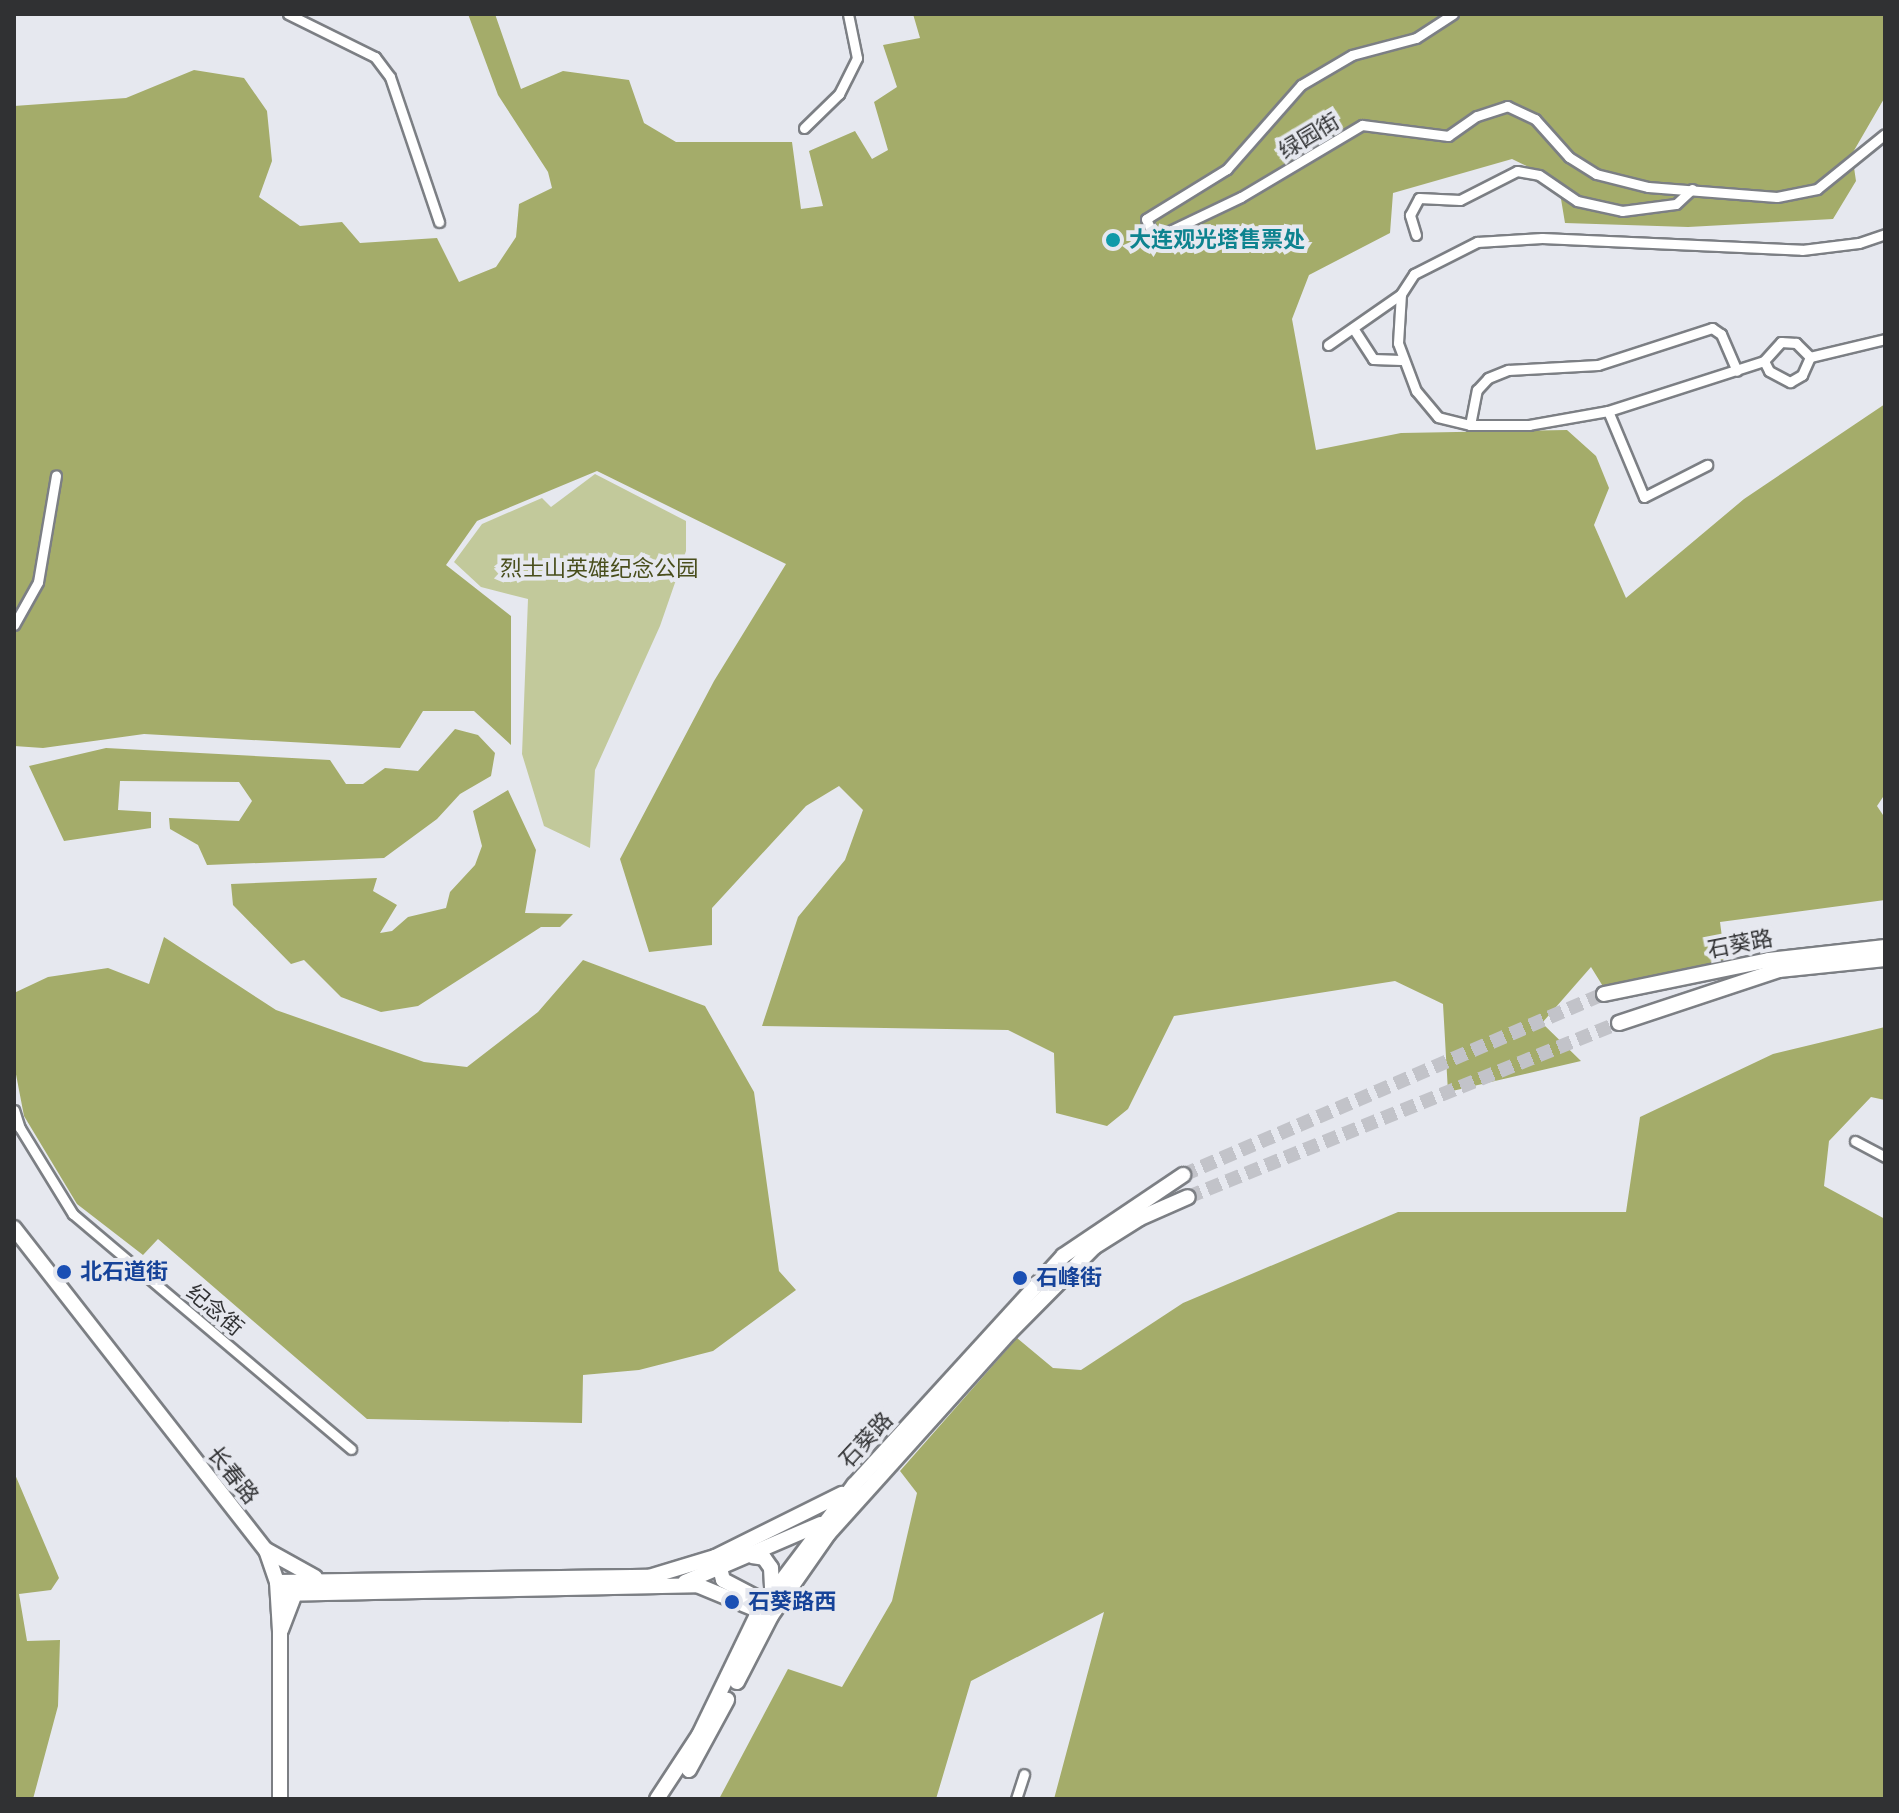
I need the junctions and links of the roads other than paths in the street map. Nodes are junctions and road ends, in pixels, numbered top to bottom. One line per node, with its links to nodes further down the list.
1 (288, 14): 7 (street)
2 (848, 14): 4 (street)
3 (1453, 14): 6 (street, 绿园街)
4 (804, 128)
5 (1885, 134): 6 (street, 绿园街)
6 (1692, 189): 9 (street)
7 (439, 222)
8 (1885, 234): 10 (street)
9 (1416, 235)
10 (1401, 294): 11 (street); 15 (street)
11 (1353, 328): 13 (street); 15 (street)
12 (1885, 339): 14 (street)
13 (1328, 345)
14 (1810, 357): 16 (street); 16 (street)
15 (1401, 360): 19 (street)
16 (1764, 361): 17 (street)
17 (1737, 371): 18 (street); 19 (street)
18 (1608, 411): 19 (street); 20 (street)
19 (1470, 425)
20 (1707, 465)
21 (56, 476): 22 (street)
22 (14, 625)
23 (1885, 947): 25 (main road, 石葵路)
24 (1885, 959): 26 (main road)
25 (1604, 994)
26 (1619, 1023)
27 (14, 1110): 33 (street, 纪念街)
28 (1855, 1141): 29 (street)
29 (1885, 1157)
30 (1183, 1175): 34 (main road, 石葵路)
31 (1188, 1197): 35 (main road, 石葵路)
32 (14, 1228): 37 (main road, 长春路)
33 (351, 1449)
34 (854, 1485): 36 (main road, 石葵路); 40 (main road)
35 (856, 1502): 36 (main road); 44 (main road, 石葵路)
36 (824, 1521): 38 (main road); 44 (main road, 石葵路)
37 (266, 1550): 40 (main road); 42 (main road, 长春路)
38 (751, 1556): 39 (main road); 44 (main road)
39 (720, 1568): 41 (main road); 44 (main road)
40 (315, 1578): 42 (main road)
41 (677, 1585): 43 (main road); 44 (main road)
42 (277, 1588): 43 (main road); 45 (main road, 长春路)
43 (296, 1591): 45 (main road)
44 (769, 1606): 48 (main road, 石葵路); 49 (main road, 石葵路)
45 (280, 1631): 47 (main road, 长春路)
46 (1024, 1774): 50 (street)
47 (280, 1799)
48 (657, 1799)
49 (668, 1799)
50 (1016, 1799)

